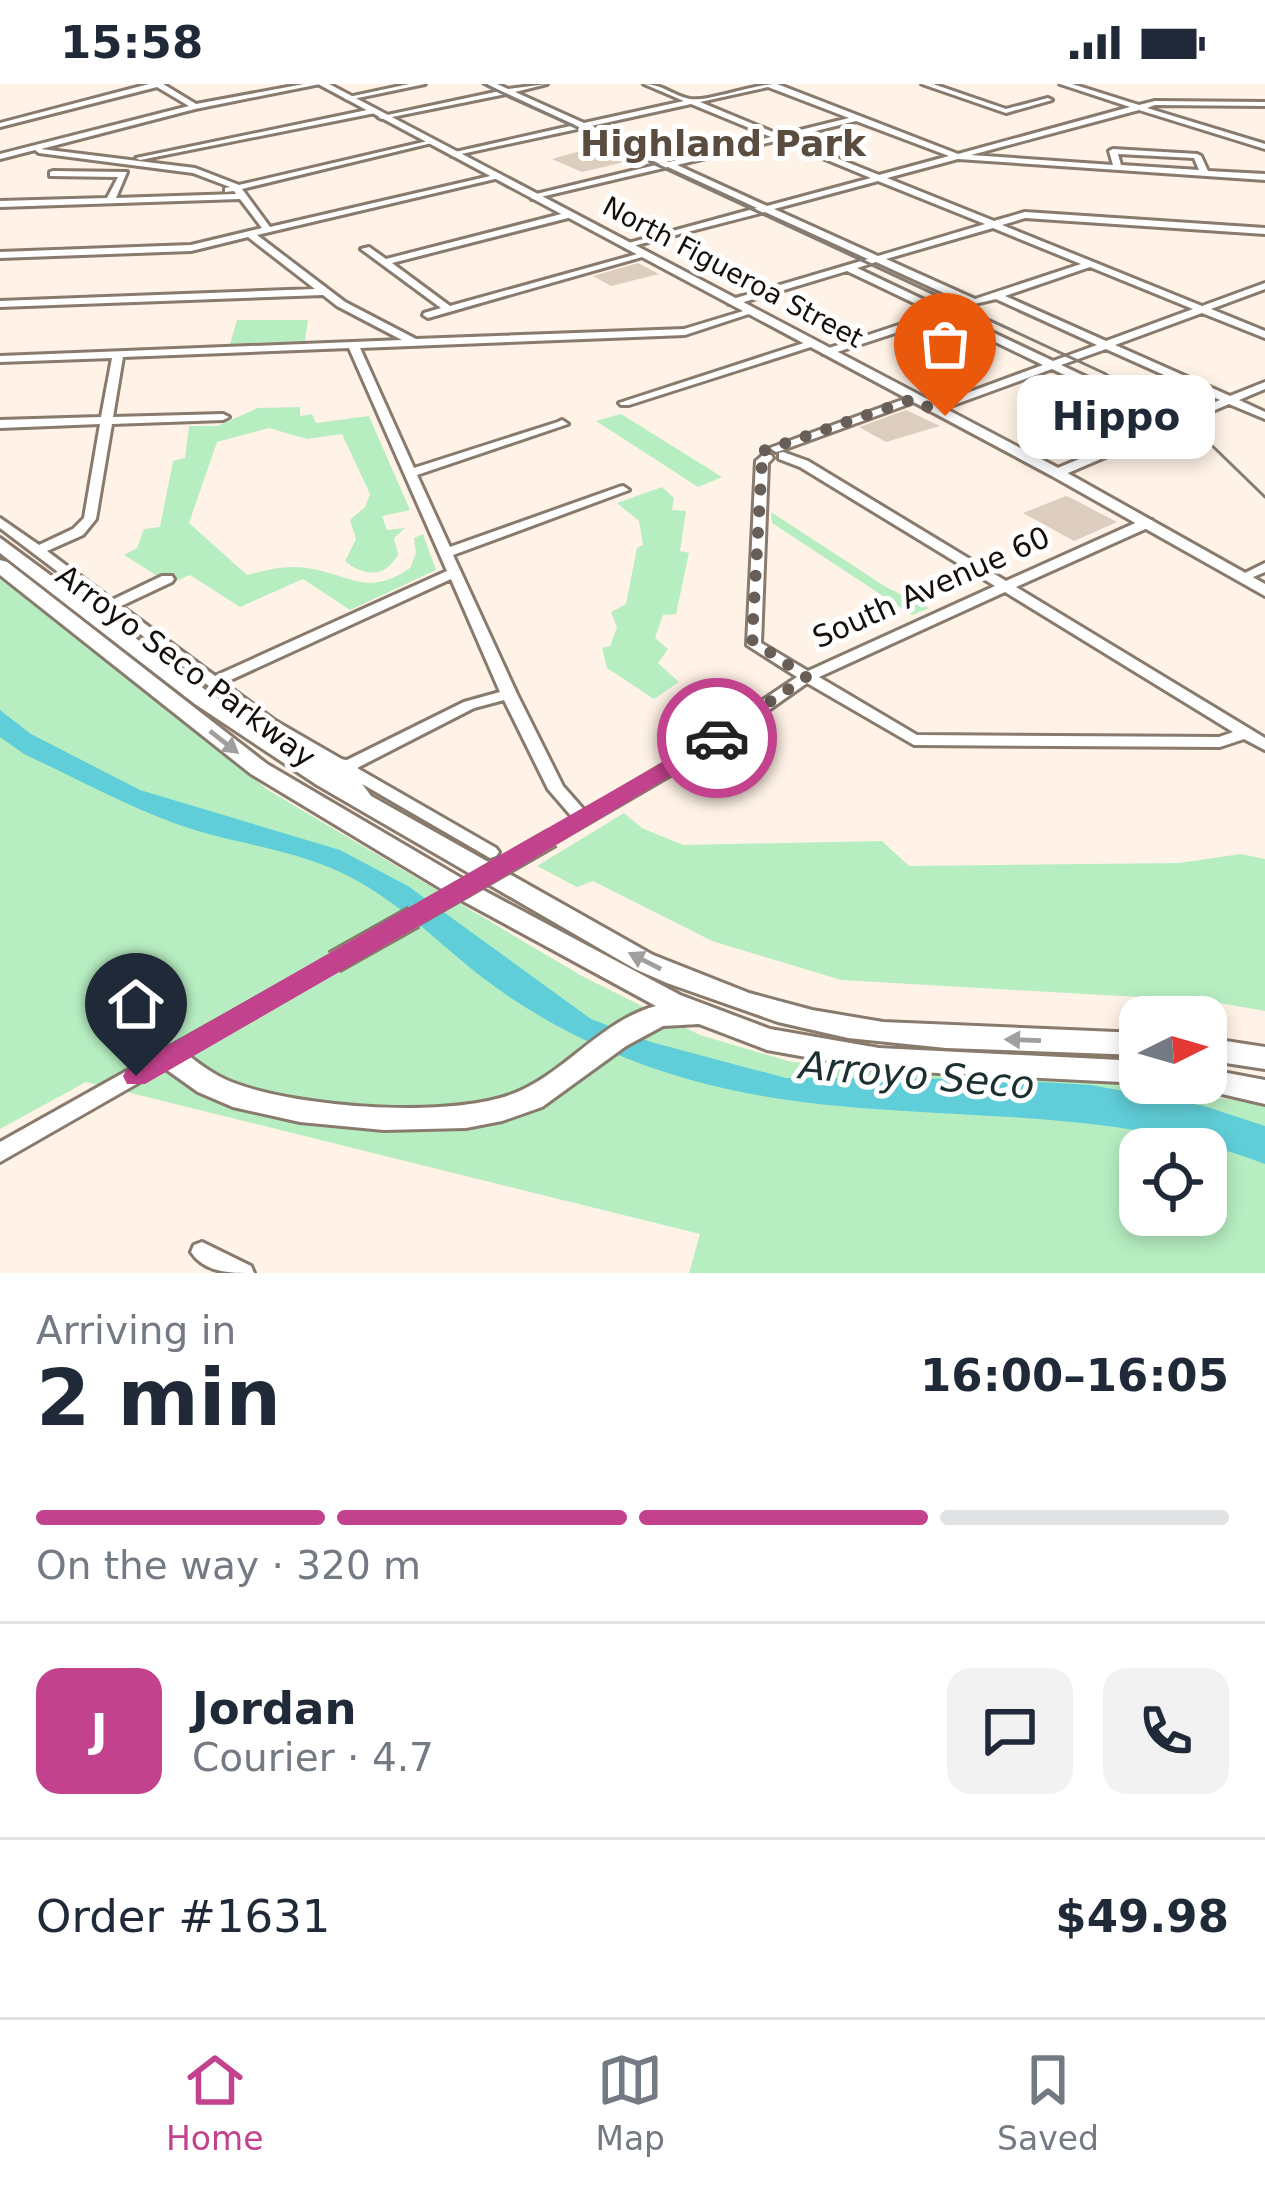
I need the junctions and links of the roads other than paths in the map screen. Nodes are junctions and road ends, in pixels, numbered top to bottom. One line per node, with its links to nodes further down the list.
1 (158, 84): 15 (street); 17 (street)
2 (319, 84): 11 (main road, North Figueroa Street); 15 (street)
3 (421, 84): 11 (street)
4 (477, 84): 10 (street)
5 (543, 84): 10 (street)
6 (648, 84): 13 (street)
7 (771, 84): 13 (street); 19 (street)
8 (926, 84): 12 (street)
9 (1064, 84): 16 (street)
10 (499, 90): 18 (street); 21 (street)
11 (349, 98): 18 (main road, North Figueroa Street)
12 (1048, 100)
13 (691, 102): 21 (street); 23 (street)
14 (1265, 104): 16 (street)
15 (195, 106): 22 (street)
16 (1138, 107): 25 (street); 29 (street)
17 (42, 112): 20 (street); 22 (street)
18 (377, 114): 24 (main road, North Figueroa Street); 30 (street)
19 (858, 118): 23 (street); 29 (street)
20 (0, 125)
21 (579, 127): 27 (street); 31 (street)
22 (76, 138): 26 (street)
23 (780, 138): 31 (street); 37 (street)
24 (432, 142): 27 (main road, North Figueroa Street); 38 (street)
25 (1265, 147)
26 (29, 150): 28 (street); 30 (street)
27 (454, 154): 35 (main road, North Figueroa Street)
28 (3, 155)
29 (959, 157): 32 (street); 37 (street)
30 (129, 161): 38 (street)
31 (663, 166): 41 (street); 44 (street)
32 (1118, 167): 33 (street); 33 (street)
33 (1204, 173): 36 (street)
34 (53, 174): 42 (street)
35 (496, 176): 41 (main road, North Figueroa Street); 47 (street)
36 (1265, 177)
37 (879, 178): 44 (street); 46 (street)
38 (235, 187): 39 (street); 40 (street)
39 (244, 196): 40 (street); 47 (street)
40 (214, 197): 42 (street)
41 (535, 197): 45 (main road, North Figueroa Street)
42 (110, 200): 43 (street)
43 (0, 204)
44 (760, 210): 50 (street); 54 (street)
45 (569, 215): 50 (main road, North Figueroa Street); 55 (street)
46 (992, 224): 48 (street); 54 (street); 56 (street)
47 (268, 230): 49 (street)
48 (1265, 231)
49 (249, 235): 52 (street); 59 (street)
50 (628, 246): 53 (main road, North Figueroa Street)
51 (366, 248): 55 (street)
52 (0, 255)
53 (644, 255): 61 (main road, North Figueroa Street); 63 (street)
54 (871, 261): 57 (street); 60 (street)
55 (386, 262): 63 (street)
56 (1090, 264): 60 (street); 64 (street)
57 (849, 268): 61 (street); 66 (street)
58 (1265, 286): 64 (street)
59 (322, 292): 62 (street); 69 (street)
60 (997, 296): 72 (street)
61 (733, 302): 65 (main road, North Figueroa Street)
62 (0, 304)
63 (448, 309): 67 (street)
64 (1201, 309): 68 (street); 72 (street)
65 (750, 312): 69 (street); 70 (main road, North Figueroa Street)
66 (946, 313): 73 (street); 76 (street)
67 (428, 315)
68 (1265, 335)
69 (414, 342): 71 (street)
70 (810, 344): 73 (main road, North Figueroa Street); 80 (street)
71 (353, 345): 74 (street); 90 (street)
72 (1106, 345): 76 (street); 79 (street)
73 (826, 352): 78 (main road, North Figueroa Street)
74 (118, 354): 75 (street); 84 (street)
75 (0, 359)
76 (1054, 364): 81 (street); 87 (street)
77 (1265, 386): 79 (street)
78 (913, 399): 81 (main road, North Figueroa Street); 88 (street)
79 (1229, 400): 82 (street); 87 (street)
80 (626, 403)
81 (933, 409): 89 (main road, North Figueroa Street)
82 (1265, 416)
83 (223, 417): 84 (street)
84 (107, 419): 85 (street); 95 (street)
85 (0, 424)
86 (562, 424): 90 (street)
87 (1176, 424): 89 (street)
88 (775, 454): 102 (street); 105 (street)
89 (1057, 473): 93 (main road, North Figueroa Street)
90 (409, 474): 96 (street)
91 (623, 490): 96 (street)
92 (0, 522): 95 (street)
93 (1147, 524): 100 (main road, North Figueroa Street); 102 (street, South Avenue 60)
94 (0, 544): 110 (highway, Arroyo Seco Parkway)
95 (38, 550): 104 (street)
96 (445, 553): 99 (street)
97 (0, 566): 115 (highway, Arroyo Seco Parkway, one-way to 115)
98 (1265, 567): 100 (street)
99 (454, 572): 106 (street); 107 (street)
100 (1256, 578): 103 (main road, North Figueroa Street)
101 (167, 579): 104 (street)
102 (1003, 588): 105 (street, South Avenue 60); 108 (street)
103 (1265, 591)
104 (112, 605): 106 (street)
105 (806, 677): 108 (street); 113 (street, South Avenue 60)
106 (215, 681): 111 (street)
107 (509, 694): 111 (street); 113 (street)
108 (1246, 734): 109 (street)
109 (1265, 745)
110 (294, 760): 111 (highway); 112 (highway, Arroyo Seco Parkway)
111 (346, 766): 112 (highway); 114 (street)
112 (368, 805): 118 (highway, Arroyo Seco Parkway, one-way to 112)
113 (584, 820): 120 (street, South Avenue 60, bridge)
114 (490, 852)
115 (593, 962): 116 (highway, Arroyo Seco Parkway); 117 (highway)
116 (703, 1016): 117 (highway); 122 (highway, Arroyo Seco Parkway)
117 (639, 1023): 120 (highway)
118 (1119, 1043)
119 (1227, 1052): 121 (highway)
120 (170, 1057): 125 (street, South Avenue 60)
121 (1265, 1058)
122 (1119, 1071)
123 (1227, 1085): 124 (highway)
124 (1265, 1092)
125 (0, 1153)
126 (202, 1252): 127 (street)
127 (243, 1273)

